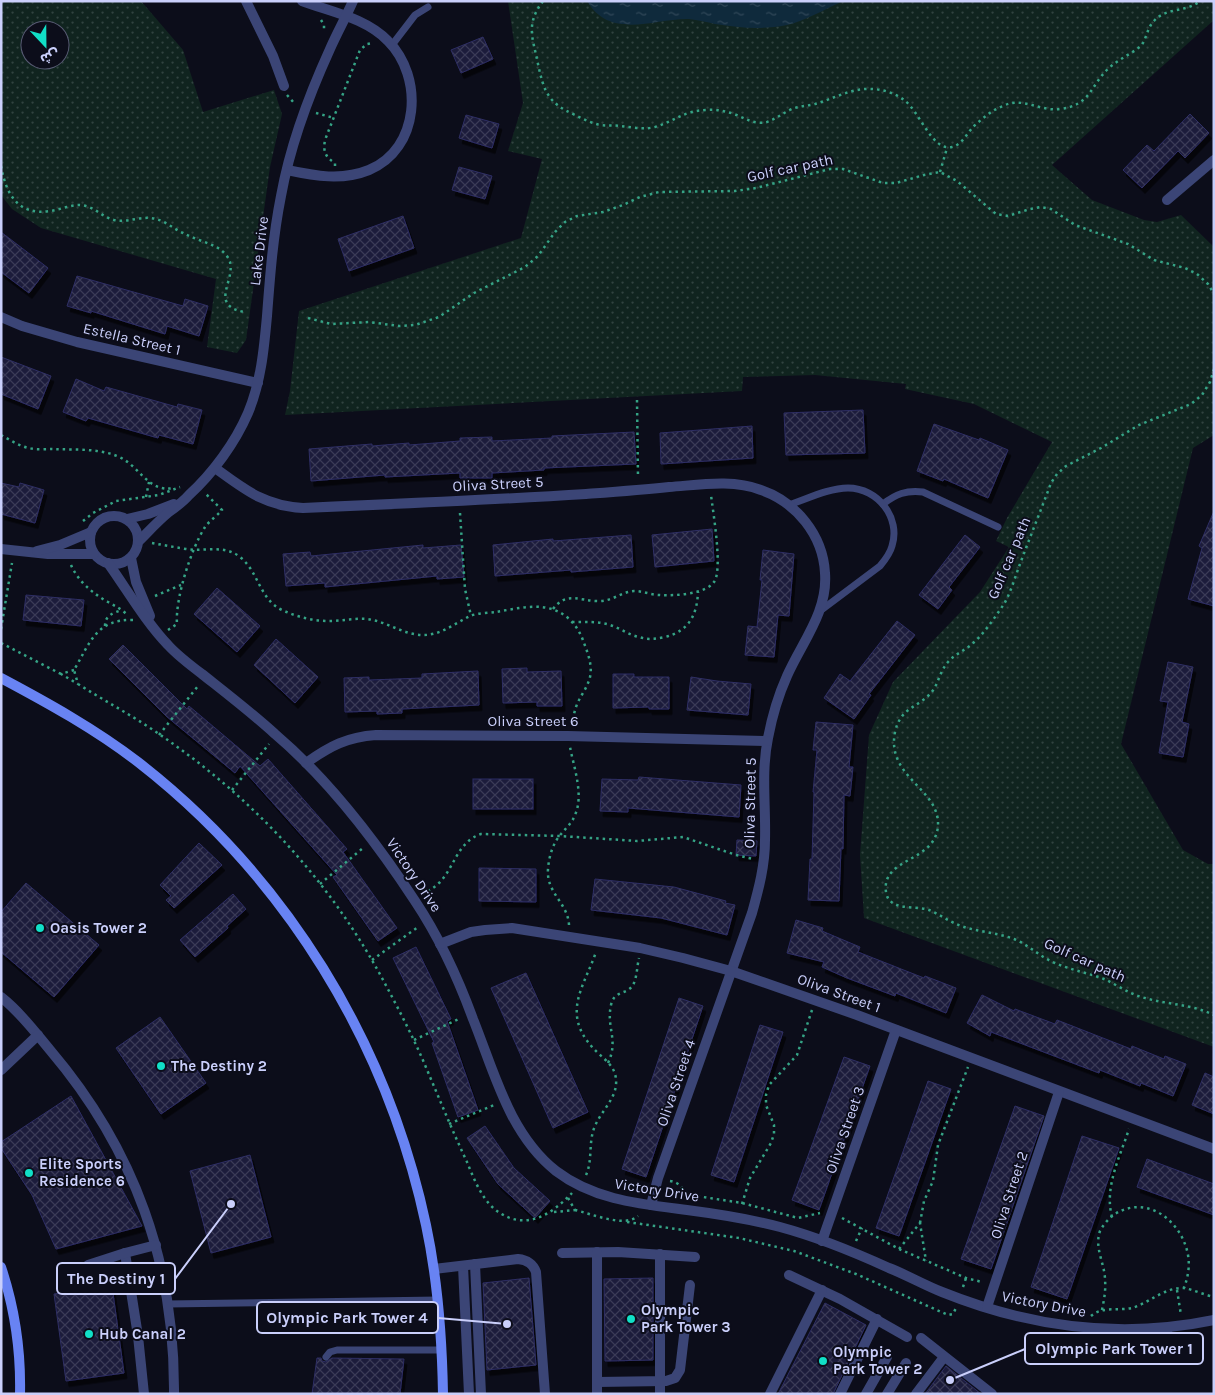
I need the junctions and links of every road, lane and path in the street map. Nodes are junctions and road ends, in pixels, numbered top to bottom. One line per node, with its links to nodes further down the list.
1 (246, 1): 9 (street)
2 (302, 1): 7 (street)
3 (353, 1): 7 (street, Lake Drive)
4 (542, 1): 10 (path)
5 (1200, 1): 10 (path)
6 (428, 7): 8 (lane)
7 (347, 16): 8 (street); 13 (street, Lake Drive)
8 (389, 42): 15 (path); 15 (street)
9 (284, 86)
10 (947, 148): 14 (path)
11 (1214, 160): 16 (street)
12 (1, 166): 18 (path)
13 (287, 170): 15 (street); 22 (street, Lake Drive)
14 (940, 172): 17 (path); 20 (path, Golf car path)
15 (333, 177)
16 (1168, 200)
17 (1214, 294)
18 (244, 312)
19 (1, 317): 22 (street, Estella Street 1)
20 (308, 318)
21 (1214, 369): 83 (path, Golf car path)
22 (258, 383): 25 (street, Lake Drive)
23 (638, 400): 30 (path)
24 (1, 435): 26 (path)
25 (215, 468): 29 (street, Lake Drive); 33 (street, Oliva Street 5)
26 (149, 482): 28 (path); 31 (path)
27 (710, 484): 30 (street, Oliva Street 5); 35 (street, Oliva Street 5); 49 (path)
28 (181, 486): 29 (path); 31 (path)
29 (199, 486): 32 (street, Lake Drive); 42 (path)
30 (638, 490): 33 (street, Oliva Street 5)
31 (146, 497): 37 (path)
32 (188, 497): 36 (street, Lake Drive); 40 (street, Lake Drive)
33 (460, 501): 52 (path)
34 (883, 504): 35 (lane); 38 (lane); 51 (lane, Oliva Street 5)
35 (789, 505): 51 (street, Oliva Street 5)
36 (127, 519): 39 (street); 40 (street)
37 (80, 524)
38 (998, 527)
39 (91, 532): 44 (street); 45 (street)
40 (139, 541): 42 (path); 47 (street)
41 (1, 549): 43 (street)
42 (195, 549): 52 (path); 55 (path)
43 (14, 551): 44 (street); 54 (path)
44 (29, 553): 46 (street)
45 (94, 554): 46 (street); 48 (street)
46 (66, 555): 57 (path)
47 (131, 558): 48 (street); 55 (street, Victory Drive)
48 (108, 563): 55 (street, Victory Drive)
49 (698, 592): 50 (path); 53 (path)
50 (553, 609): 52 (path); 53 (path)
51 (820, 611): 65 (street, Oliva Street 5)
52 (471, 616)
53 (572, 622): 64 (path)
54 (1, 629)
55 (158, 633): 59 (street, Victory Drive)
56 (1, 643): 58 (path)
57 (74, 670): 58 (path); 61 (path)
58 (61, 674): 61 (path)
59 (206, 677): 62 (path); 63 (street, Victory Drive)
60 (1, 678): 118 (main road)
61 (78, 684): 62 (path)
62 (159, 735): 67 (path)
63 (277, 735): 66 (street, Victory Drive); 67 (path)
64 (568, 736): 65 (street, Oliva Street 6); 66 (street, Oliva Street 6); 68 (path)
65 (767, 741): 70 (street, Oliva Street 5)
66 (306, 762): 69 (street, Victory Drive)
67 (231, 790): 71 (path)
68 (560, 836): 70 (path); 72 (path); 74 (path)
69 (372, 840): 71 (path); 72 (street, Victory Drive)
70 (764, 861): 79 (street, Oliva Street 5)
71 (320, 884): 78 (path)
72 (414, 899): 73 (street, Victory Drive)
73 (428, 920): 76 (street, Victory Drive); 78 (path)
74 (569, 936): 75 (street, Oliva Street 1); 76 (street, Oliva Street 1)
75 (600, 941): 77 (street, Oliva Street 1); 88 (path)
76 (440, 944): 82 (street, Victory Drive)
77 (640, 948): 79 (street, Oliva Street 1); 88 (path)
78 (372, 961): 86 (path)
79 (731, 971): 81 (street, Oliva Street 1); 97 (street, Oliva Street 4)
80 (1, 997): 85 (street)
81 (815, 1000): 84 (street, Oliva Street 1); 101 (path)
82 (471, 1014): 86 (path); 91 (street, Victory Drive)
83 (1214, 1015)
84 (896, 1030): 87 (street, Oliva Street 1); 104 (street, Oliva Street 3)
85 (38, 1035): 89 (street); 105 (street)
86 (414, 1040): 93 (path)
87 (972, 1057): 90 (street, Oliva Street 1); 103 (path)
88 (608, 1063): 95 (path)
89 (1, 1070)
90 (1059, 1092): 92 (street, Oliva Street 1); 128 (street, Oliva Street 2)
91 (505, 1101): 93 (path); 95 (street, Victory Drive)
92 (1132, 1118): 94 (street, Oliva Street 1); 100 (path)
93 (449, 1124): 99 (path)
94 (1214, 1149)
95 (580, 1185): 96 (path); 97 (street, Victory Drive)
96 (568, 1198): 98 (path); 99 (path)
97 (647, 1205): 101 (street, Victory Drive); 102 (path)
98 (576, 1210): 99 (path); 102 (path)
99 (552, 1212)
100 (1112, 1217): 122 (path); 129 (path)
101 (740, 1218): 104 (street, Victory Drive)
102 (627, 1222): 125 (path)
103 (920, 1223): 106 (path); 112 (path)
104 (822, 1241): 125 (street, Victory Drive)
105 (156, 1245): 108 (street); 127 (street)
106 (899, 1249)
107 (597, 1252): 109 (street); 110 (street); 143 (street)
108 (125, 1253): 114 (street); 115 (street)
109 (562, 1253)
110 (660, 1254): 111 (street); 142 (street)
111 (695, 1257)
112 (926, 1261)
113 (475, 1264): 116 (street); 149 (street); 150 (street)
114 (88, 1265)
115 (127, 1266): 120 (street); 145 (street)
116 (463, 1266): 118 (street); 148 (street)
117 (1, 1267): 144 (main road)
118 (434, 1269): 126 (main road)
119 (789, 1275): 123 (street)
120 (84, 1280)
121 (690, 1285): 142 (street)
122 (1184, 1288): 124 (path); 129 (path)
123 (822, 1290): 130 (street); 153 (street)
124 (1214, 1297)
125 (959, 1299): 128 (street, Victory Drive)
126 (438, 1300): 127 (lane); 137 (main road)
127 (168, 1304): 146 (street)
128 (987, 1307): 133 (street, Victory Drive)
129 (1102, 1310): 133 (path)
130 (877, 1319): 135 (street); 154 (street)
131 (1214, 1320): 132 (street, Victory Drive)
132 (1170, 1327): 134 (street, Victory Drive); 134 (lane)
133 (1084, 1328): 134 (street, Victory Drive)
134 (1096, 1328)
135 (907, 1337)
136 (920, 1338): 140 (street)
137 (442, 1350): 138 (lane); 147 (main road)
138 (326, 1357)
139 (887, 1357): 155 (street)
140 (944, 1357): 157 (street); 158 (street)
141 (906, 1363): 156 (street)
142 (660, 1381): 143 (street); 152 (street)
143 (597, 1382): 151 (street)
144 (20, 1394)
145 (144, 1394)
146 (174, 1394)
147 (443, 1394)
148 (469, 1394)
149 (481, 1394)
150 (544, 1394)
151 (597, 1394)
152 (660, 1394)
153 (770, 1394)
154 (840, 1394)
155 (866, 1394)
156 (887, 1394)
157 (916, 1394)
158 (992, 1394)

